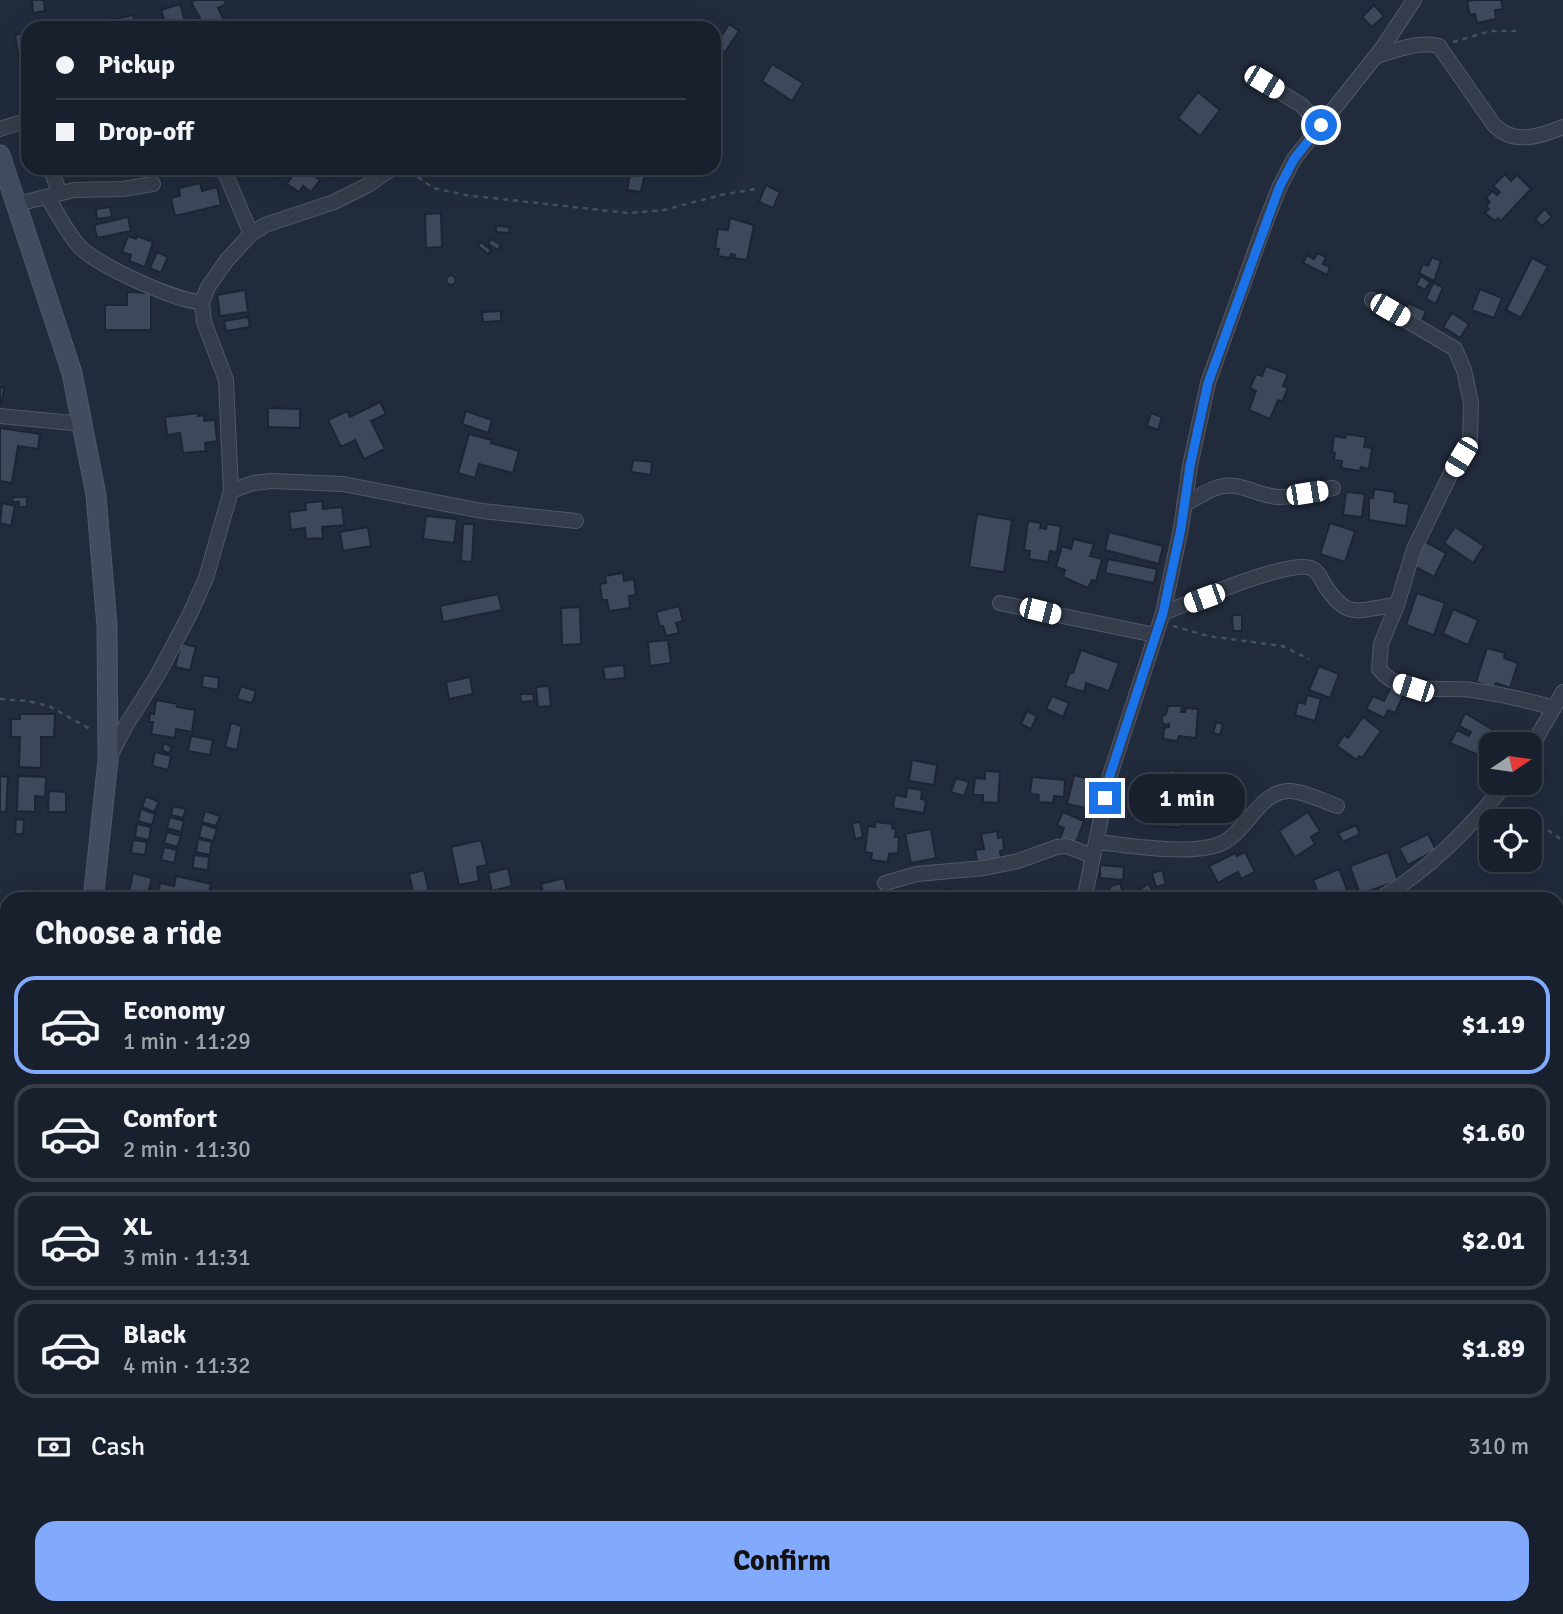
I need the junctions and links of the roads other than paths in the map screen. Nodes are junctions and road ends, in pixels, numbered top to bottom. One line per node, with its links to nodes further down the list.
1 (1414, 0): 2 (street)
2 (1377, 56): 5 (street); 6 (street)
3 (1264, 82): 5 (street)
4 (21, 125): 7 (street)
5 (1321, 125): 22 (street)
6 (1563, 127)
7 (0, 129)
8 (0, 155): 14 (street)
9 (51, 175): 13 (street)
10 (226, 175): 15 (street)
11 (383, 175): 15 (street)
12 (153, 184): 13 (street)
13 (53, 195): 14 (street); 17 (street)
14 (17, 204): 19 (street)
15 (251, 234): 17 (street)
16 (1372, 300): 25 (street)
17 (202, 302): 21 (street)
18 (0, 416): 19 (street)
19 (83, 424): 30 (street)
20 (1333, 488): 22 (street)
21 (231, 491): 23 (street); 30 (street)
22 (1184, 505): 26 (street)
23 (576, 522)
24 (1000, 603): 26 (street)
25 (1397, 605): 26 (street); 28 (street)
26 (1159, 623): 33 (street)
27 (1563, 692): 28 (street)
28 (1554, 709): 29 (street)
29 (1540, 732)
30 (108, 760): 35 (street)
31 (1497, 795): 37 (street)
32 (1337, 806): 33 (street)
33 (1095, 849): 34 (street); 36 (street)
34 (885, 883)
35 (94, 892)
36 (1085, 892)
37 (1391, 892)

